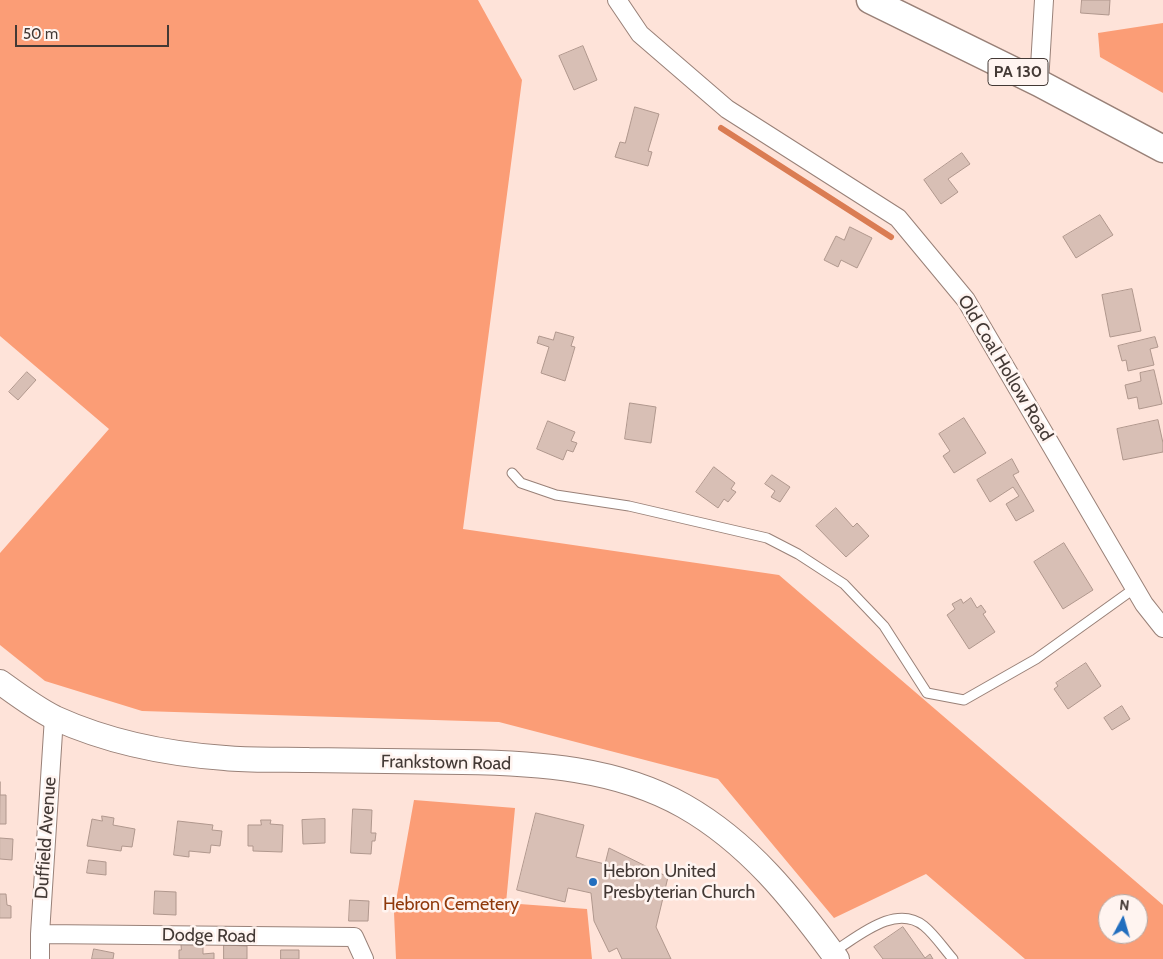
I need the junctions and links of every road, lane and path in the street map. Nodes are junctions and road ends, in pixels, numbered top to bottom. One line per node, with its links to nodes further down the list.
1 (617, 0): 7 (street, Old Coal Hollow Road)
2 (870, 0): 4 (main road, PA 130)
3 (1044, 0): 4 (street)
4 (1039, 83): 5 (main road, PA 130)
5 (1163, 149)
6 (512, 472): 7 (lane)
7 (1134, 588): 8 (street, Old Coal Hollow Road)
8 (1163, 628)
9 (0, 682): 10 (main road, Frankstown Road)
10 (54, 718): 11 (street, Duffield Avenue); 12 (main road, Frankstown Road)
11 (40, 934): 13 (street, Duffield Avenue); 14 (street, Dodge Road)
12 (834, 956): 15 (lane)
13 (40, 959)
14 (364, 959)
15 (952, 959)

